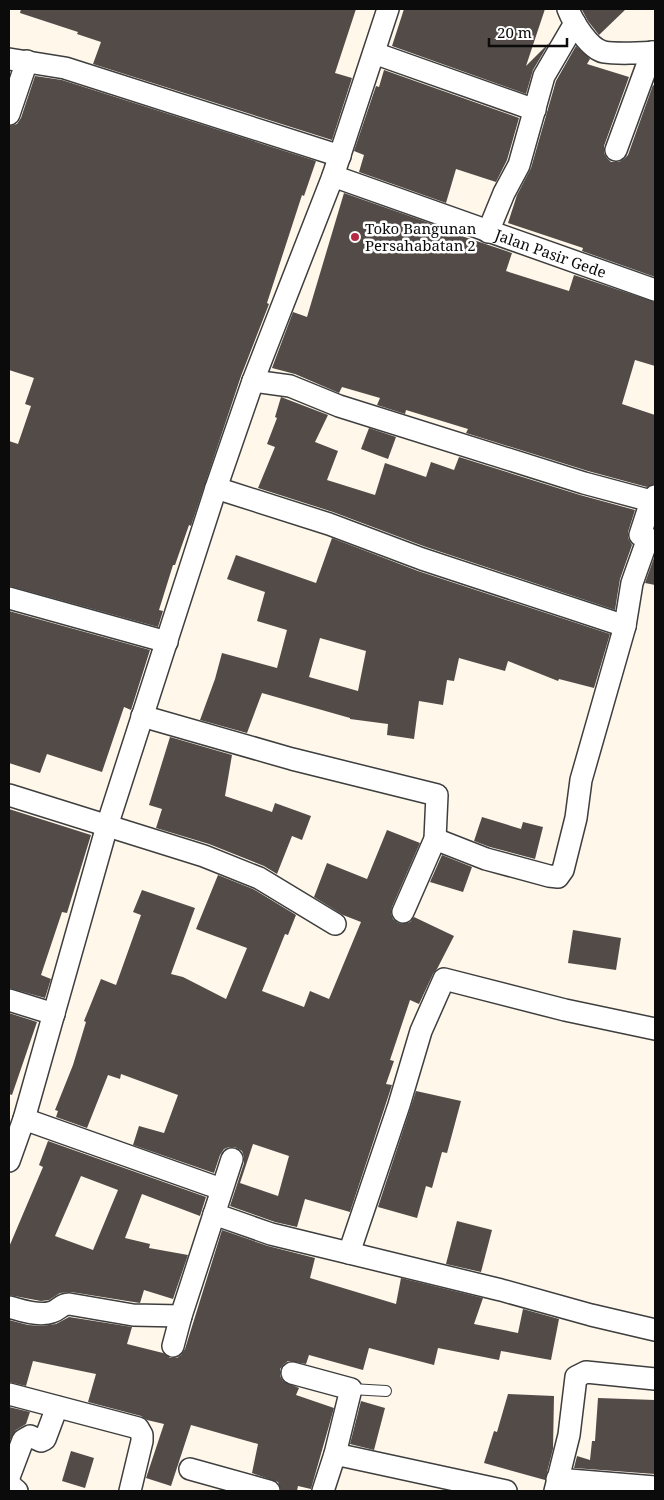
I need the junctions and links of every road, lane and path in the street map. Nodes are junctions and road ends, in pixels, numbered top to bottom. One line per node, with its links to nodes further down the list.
1 (388, 9): 4 (street)
2 (571, 16): 3 (street); 6 (street)
3 (653, 52): 8 (street)
4 (374, 53): 6 (street); 9 (street)
5 (18, 60): 7 (street); 9 (street)
6 (535, 110): 11 (street)
7 (9, 114)
8 (616, 150)
9 (340, 156): 10 (street)
10 (333, 176): 11 (street, Jalan Pasir Gede); 13 (street)
11 (488, 232): 12 (street, Jalan Pasir Gede)
12 (655, 290)
13 (253, 381): 14 (street); 15 (street)
14 (216, 488): 18 (street); 19 (street)
15 (653, 499): 16 (street)
16 (652, 540): 18 (street)
17 (9, 598): 19 (street)
18 (624, 626): 23 (street)
19 (167, 642): 20 (street)
20 (142, 716): 22 (street); 23 (street)
21 (9, 795): 22 (street)
22 (107, 826): 25 (street); 27 (street)
23 (434, 839): 24 (street)
24 (403, 912)
25 (336, 924)
26 (9, 1000): 27 (street)
27 (54, 1014): 29 (street)
28 (655, 1028): 34 (street)
29 (24, 1119): 31 (street); 32 (street)
30 (232, 1159): 32 (street)
31 (9, 1161)
32 (221, 1189): 33 (street)
33 (214, 1214): 34 (street); 36 (street)
34 (349, 1253): 37 (street)
35 (9, 1307): 36 (street)
36 (181, 1316): 38 (street)
37 (655, 1330)
38 (173, 1346)
39 (292, 1373): 41 (street)
40 (655, 1379): 47 (street)
41 (351, 1389): 42 (lane); 45 (street)
42 (386, 1391)
43 (9, 1394): 44 (street)
44 (57, 1406): 49 (street); 50 (street)
45 (336, 1454): 52 (street); 53 (street)
46 (190, 1469): 51 (street)
47 (556, 1485): 48 (street)
48 (655, 1487)
49 (17, 1491)
50 (130, 1491)
51 (269, 1491)
52 (323, 1491)
53 (506, 1491)

